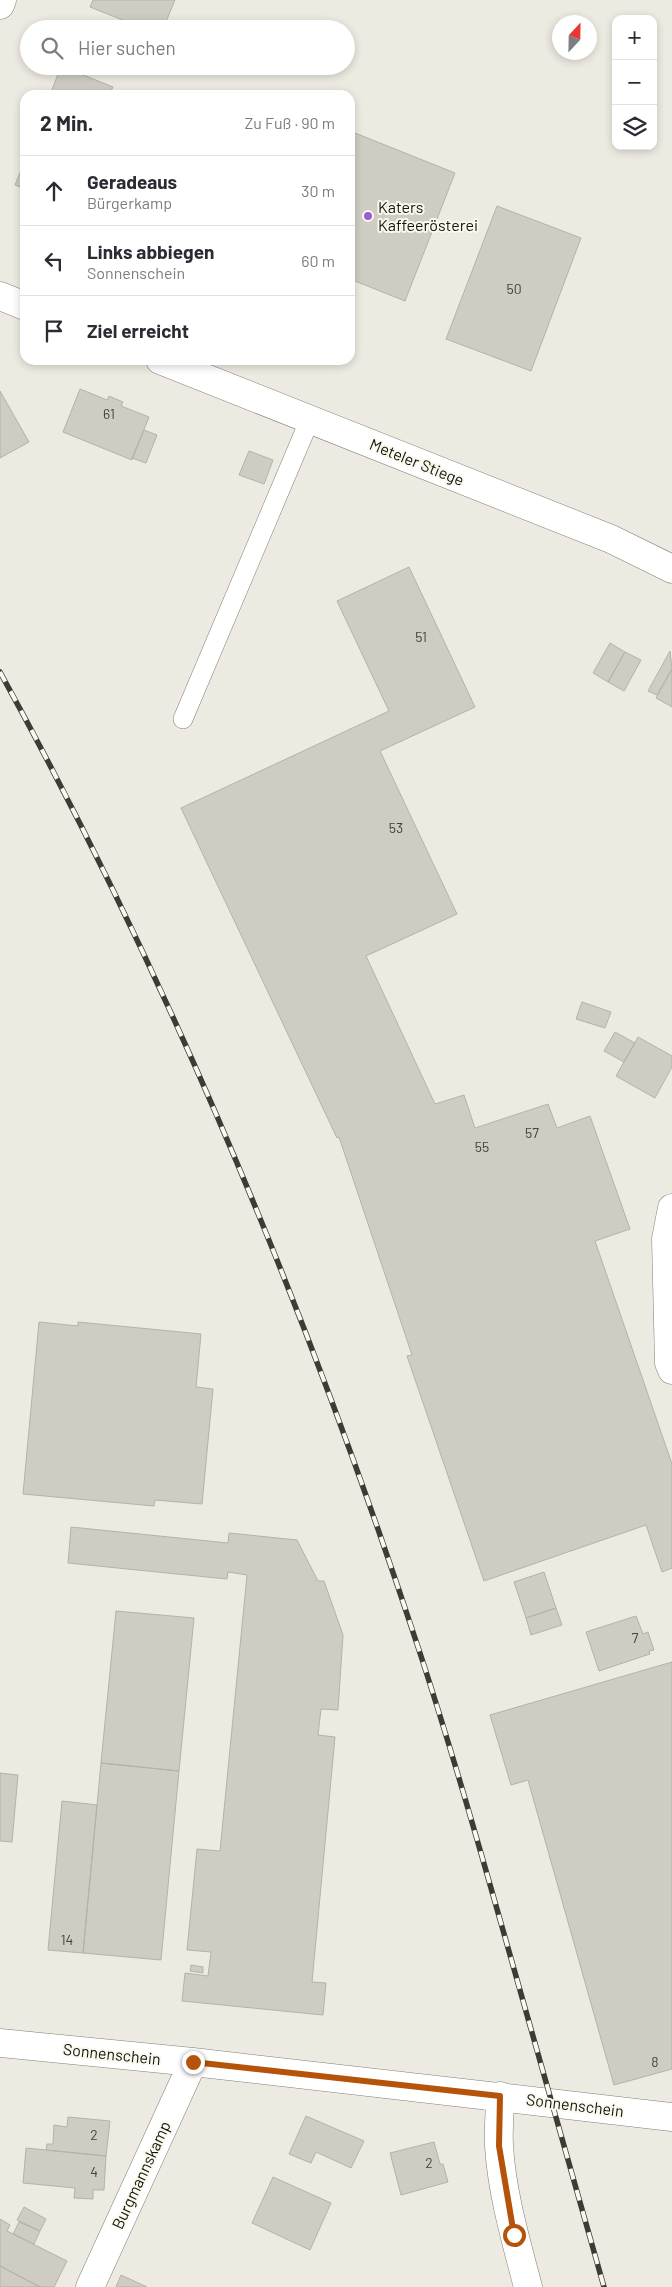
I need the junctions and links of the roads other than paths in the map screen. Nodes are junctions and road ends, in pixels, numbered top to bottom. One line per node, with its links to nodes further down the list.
1 (2, 0): 2 (street)
2 (0, 5)
3 (0, 296): 4 (street)
4 (20, 304)
5 (173, 365): 6 (street, Meteler Stiege)
6 (310, 419): 7 (street, Meteler Stiege); 8 (lane)
7 (672, 569)
8 (183, 719)
9 (672, 1208): 10 (street)
10 (672, 1370)
11 (0, 2043): 12 (street, Sonnenschein)
12 (193, 2062): 13 (street, Sonnenschein); 15 (street, Burgmannskamp)
13 (500, 2096): 14 (street, Sonnenschein); 16 (street)
14 (672, 2116)
15 (90, 2287)
16 (528, 2287)

